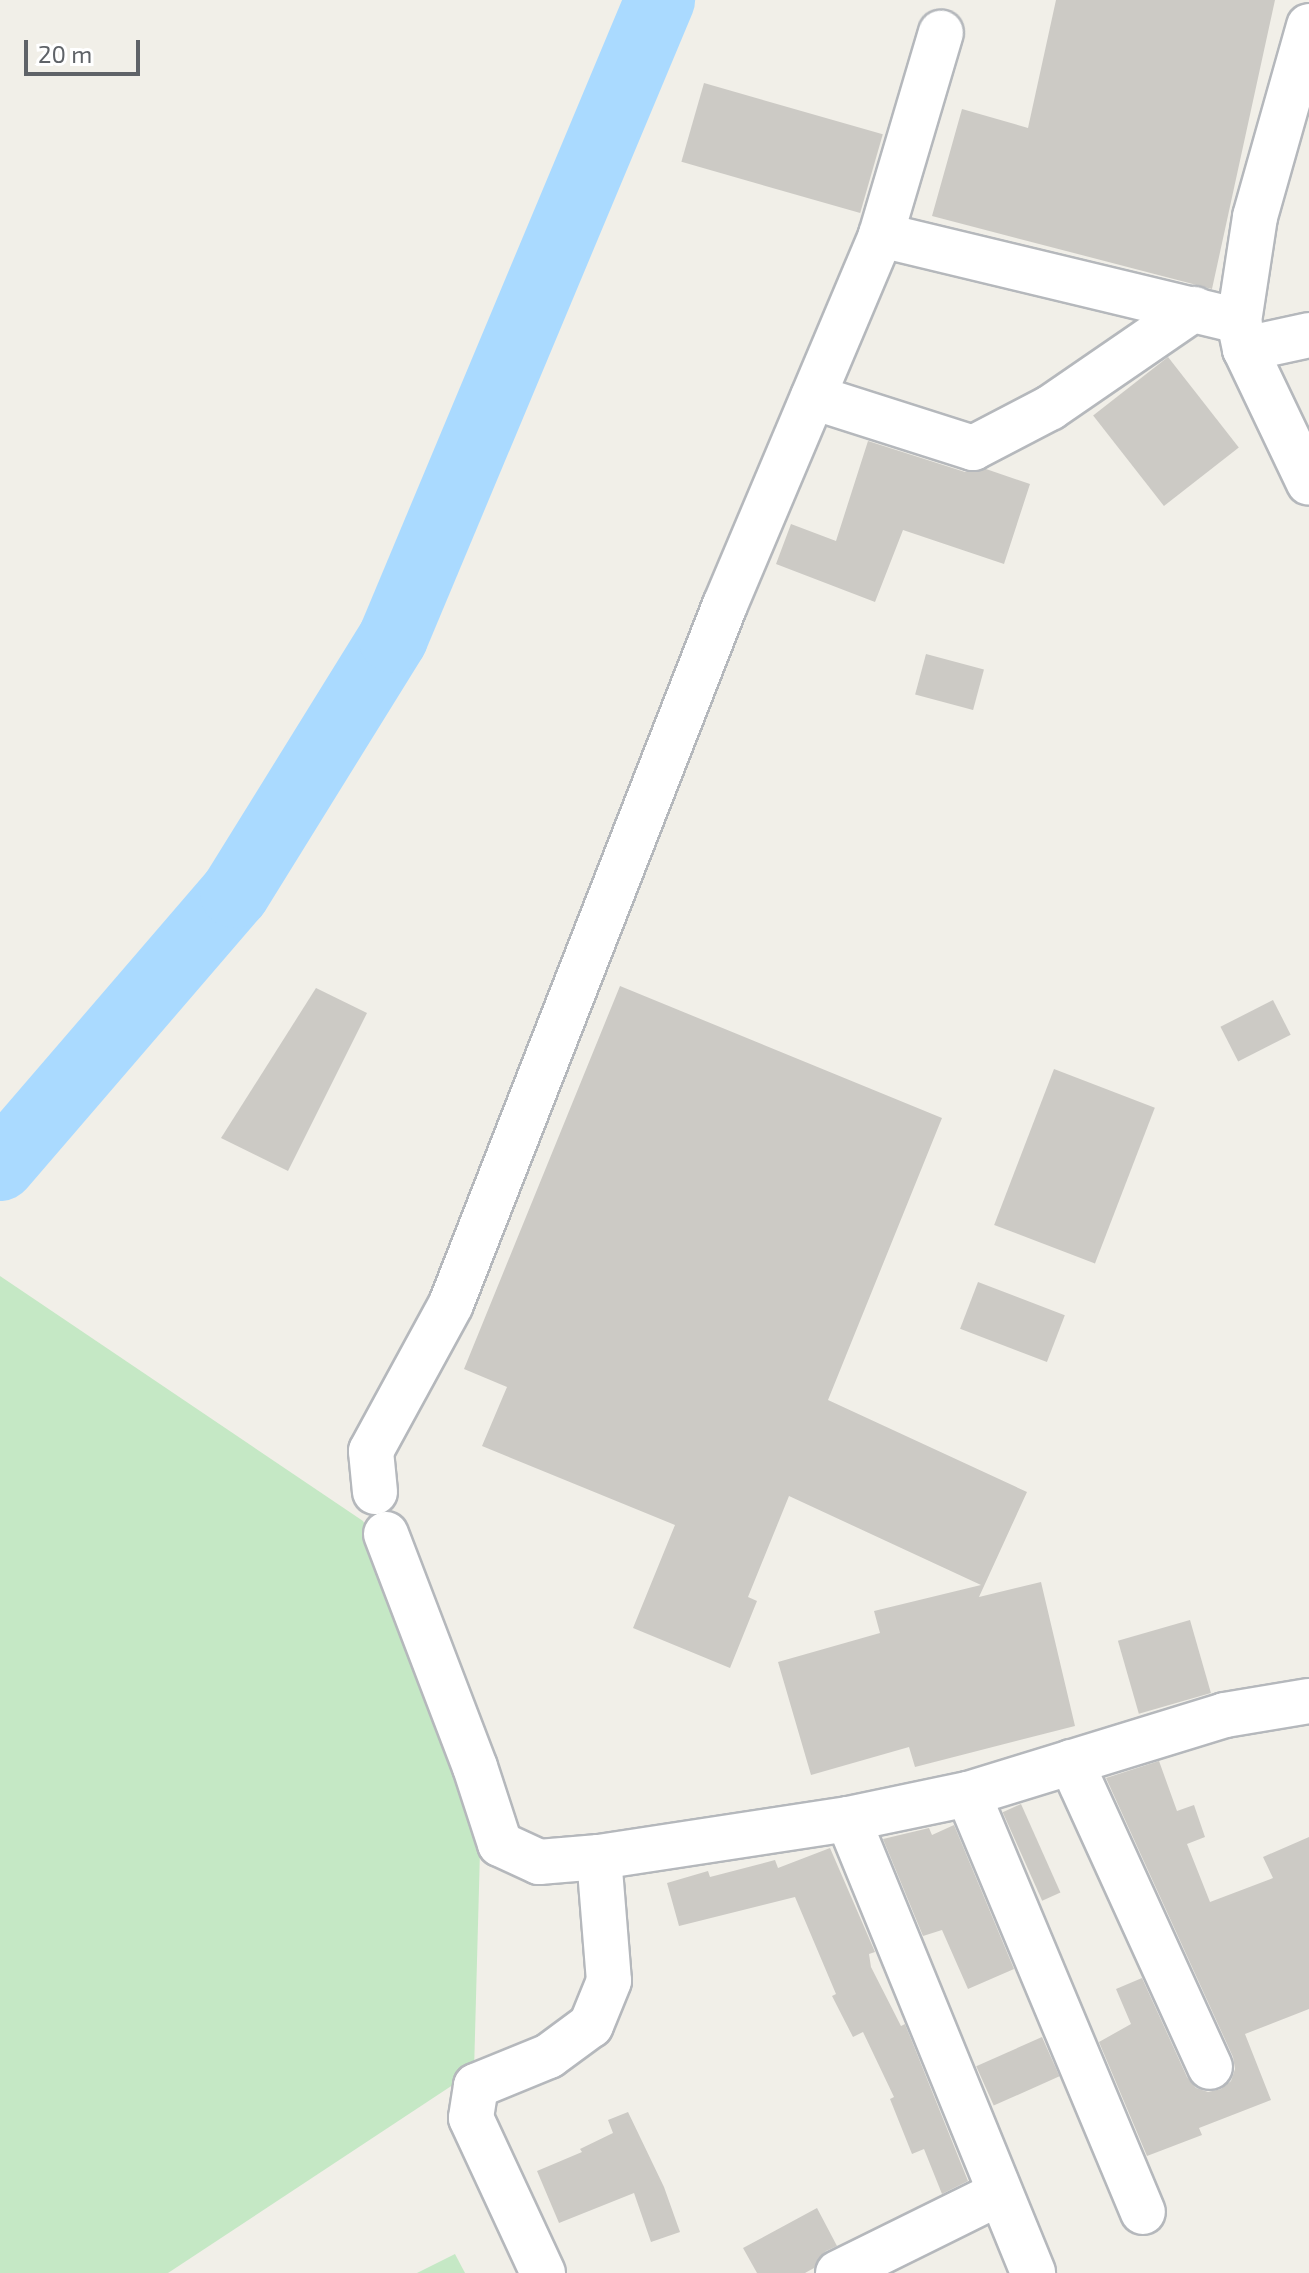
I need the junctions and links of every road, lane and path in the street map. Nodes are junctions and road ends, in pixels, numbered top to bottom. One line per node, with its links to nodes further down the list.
1 (1309, 26): 5 (street)
2 (941, 33): 3 (street)
3 (881, 235): 4 (street); 7 (street)
4 (1194, 309): 5 (street); 7 (street)
5 (1242, 335): 6 (street); 8 (street)
6 (1309, 335)
7 (813, 397): 9 (street)
8 (1309, 483)
9 (375, 1492)
10 (386, 1534): 15 (street)
11 (1309, 1701): 12 (street)
12 (1071, 1762): 13 (street); 16 (street)
13 (968, 1794): 14 (street); 18 (street)
14 (848, 1819): 15 (street); 17 (street)
15 (599, 1857): 19 (street)
16 (1210, 2067)
17 (998, 2194): 20 (street); 21 (street)
18 (1143, 2212)
19 (543, 2273)
20 (838, 2273)
21 (1033, 2273)

